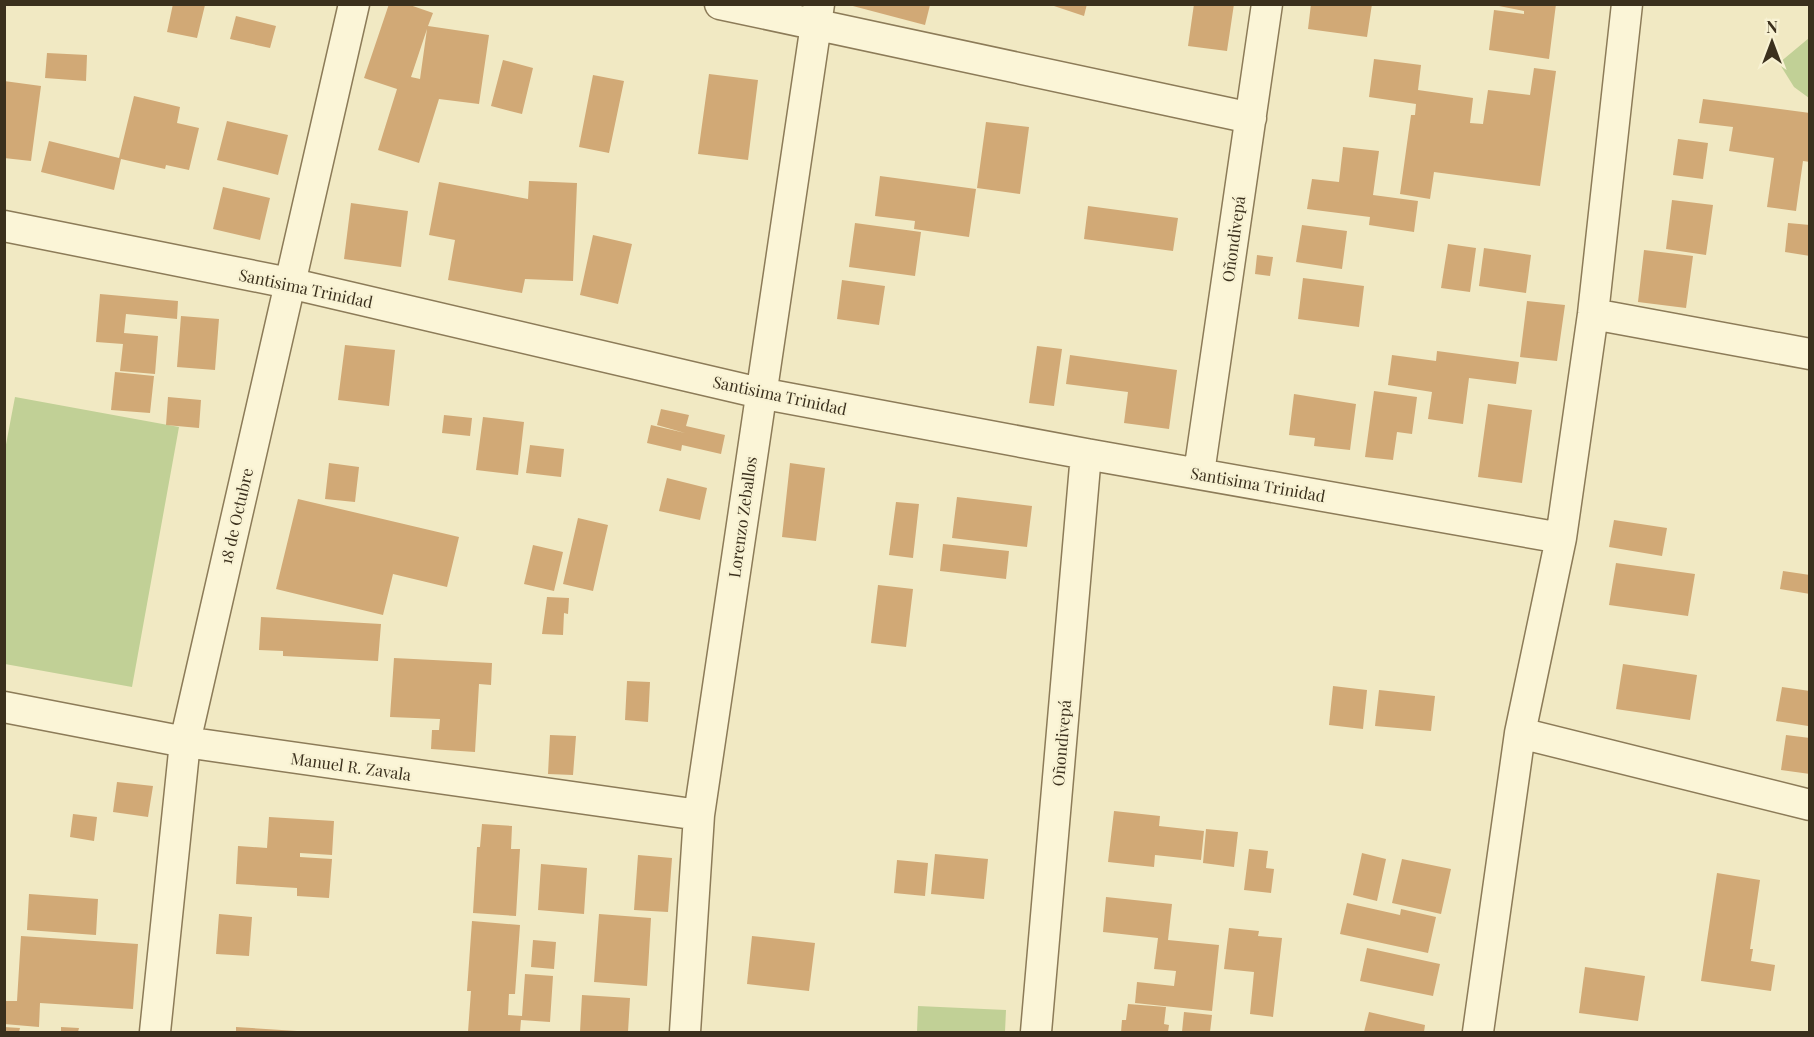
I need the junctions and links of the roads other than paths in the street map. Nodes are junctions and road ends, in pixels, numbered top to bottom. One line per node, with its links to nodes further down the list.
1 (354, 4): 8 (street, 18 de Octubre)
2 (720, 4): 5 (street)
3 (1267, 4): 6 (street, Oñondivepá)
4 (1627, 4): 9 (street)
5 (818, 15): 6 (street); 11 (street, Lorenzo Zeballos)
6 (1251, 118): 13 (street, Oñondivepá)
7 (4, 226): 8 (street, Santisima Trinidad)
8 (289, 283): 11 (street, Santisima Trinidad); 17 (street, 18 de Octubre)
9 (1593, 314): 10 (street); 14 (street)
10 (1809, 354)
11 (760, 393): 12 (street, Santisima Trinidad); 19 (street, Lorenzo Zeballos)
12 (1086, 454): 13 (street, Santisima Trinidad); 22 (street, Oñondivepá)
13 (1199, 473): 14 (street, Santisima Trinidad)
14 (1561, 538): 16 (street)
15 (4, 707): 17 (street, Manuel R. Zavala)
16 (1520, 733): 18 (street); 23 (street)
17 (185, 742): 19 (street, Manuel R. Zavala); 20 (street, 18 de Octubre)
18 (1809, 805)
19 (699, 815): 21 (street, Lorenzo Zeballos)
20 (154, 1032)
21 (685, 1032)
22 (1036, 1032)
23 (1478, 1032)

